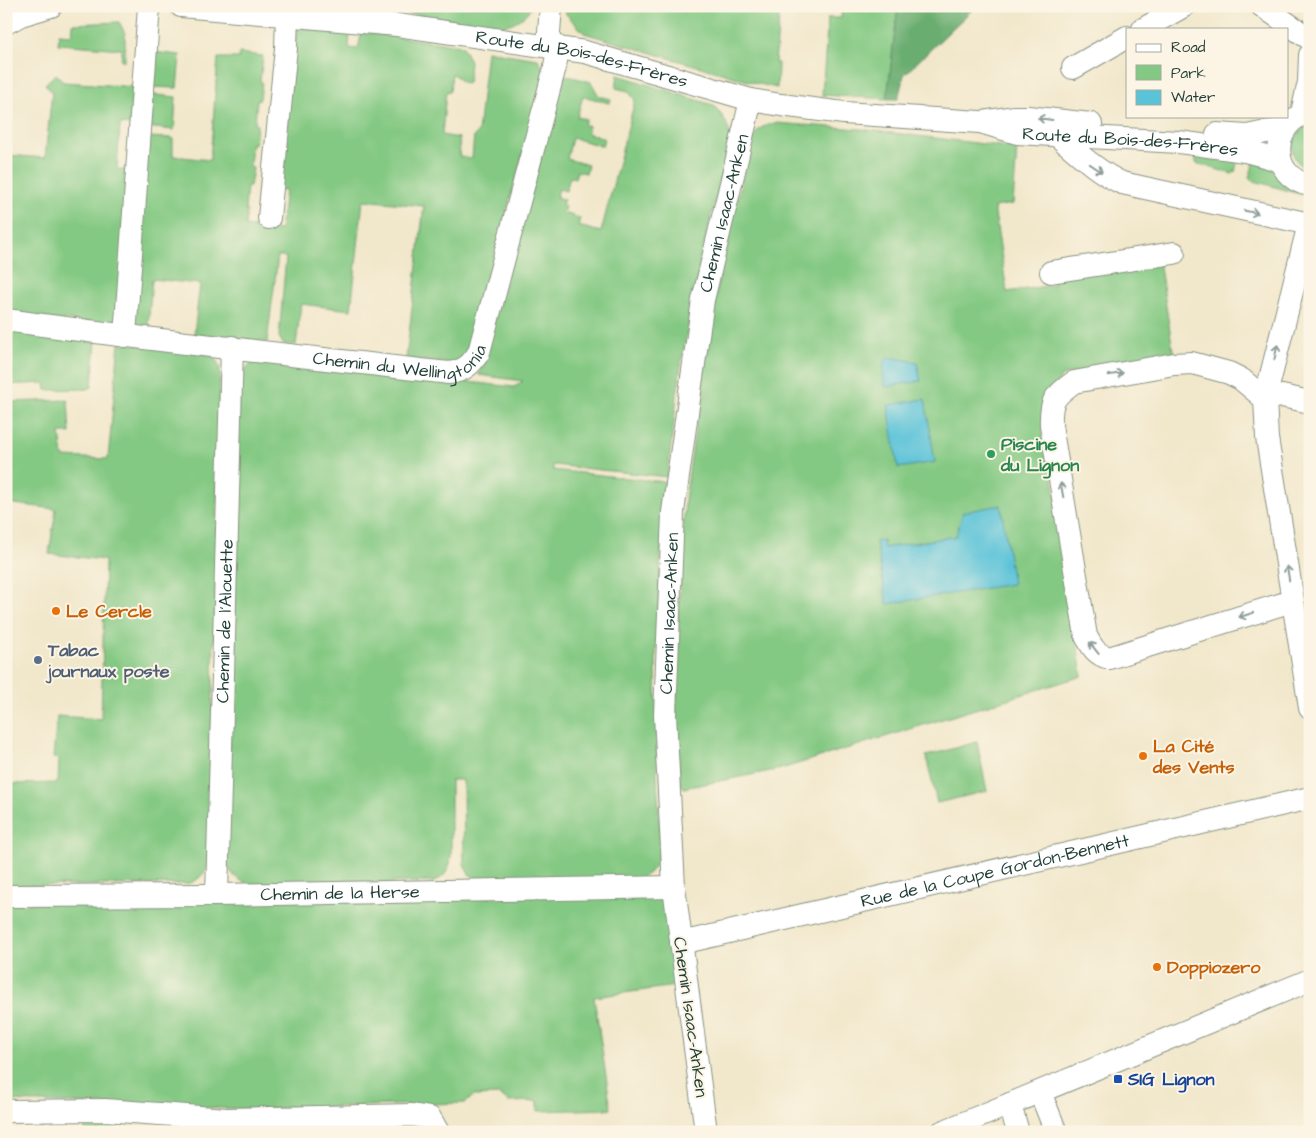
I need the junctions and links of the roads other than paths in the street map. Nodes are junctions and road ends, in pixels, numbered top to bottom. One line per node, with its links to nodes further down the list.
1 (51, 6): 8 (street)
2 (149, 6): 27 (street)
3 (181, 6): 7 (street, Route du Bois-des-Frères)
4 (551, 6): 12 (street, Chemin du Wellingtonia)
5 (1184, 6): 9 (street)
6 (1262, 6): 11 (street)
7 (287, 15): 12 (street, Route du Bois-des-Frères); 22 (street)
8 (6, 23)
9 (1144, 28)
10 (1126, 38): 14 (street)
11 (1310, 39)
12 (553, 47): 15 (street, Route du Bois-des-Frères); 28 (street, Chemin du Wellingtonia)
13 (1310, 55): 16 (street)
14 (1072, 68)
15 (751, 100): 17 (street, Route du Bois-des-Frères); 34 (street, Chemin Isaac-Anken)
16 (1306, 112): 18 (street)
17 (980, 122): 18 (street, Route du Bois-des-Frères, one-way to 17); 19 (street, Route du Bois-des-Frères)
18 (1285, 128): 20 (street)
19 (1059, 137): 20 (street, Route du Bois-des-Frères); 23 (street, one-way to 23)
20 (1281, 162): 21 (street)
21 (1310, 185)
22 (269, 218)
23 (1309, 224): 29 (street, one-way to 23)
24 (1174, 253): 25 (street)
25 (1051, 272)
26 (6, 320): 27 (street, Chemin du Wellingtonia)
27 (125, 336): 28 (street, Chemin du Wellingtonia)
28 (232, 347): 35 (street, Chemin de l'Alouette)
29 (1264, 399): 30 (street); 31 (street, one-way to 29); 31 (street, one-way to 29)
30 (1310, 402)
31 (1292, 601): 32 (street)
32 (1310, 708)
33 (1310, 798): 37 (street, Rue de la Coupe Gordon-Bennett)
34 (674, 887): 35 (street, Chemin de la Herse); 37 (street, Chemin Isaac-Anken)
35 (217, 895): 36 (street, Chemin de la Herse)
36 (6, 896)
37 (681, 942): 43 (street, Chemin Isaac-Anken)
38 (1310, 980): 39 (street)
39 (1040, 1092): 40 (street); 46 (street)
40 (1010, 1104): 44 (street); 45 (street)
41 (6, 1111): 42 (street)
42 (438, 1132)
43 (706, 1132)
44 (942, 1132)
45 (1018, 1132)
46 (1056, 1132)

